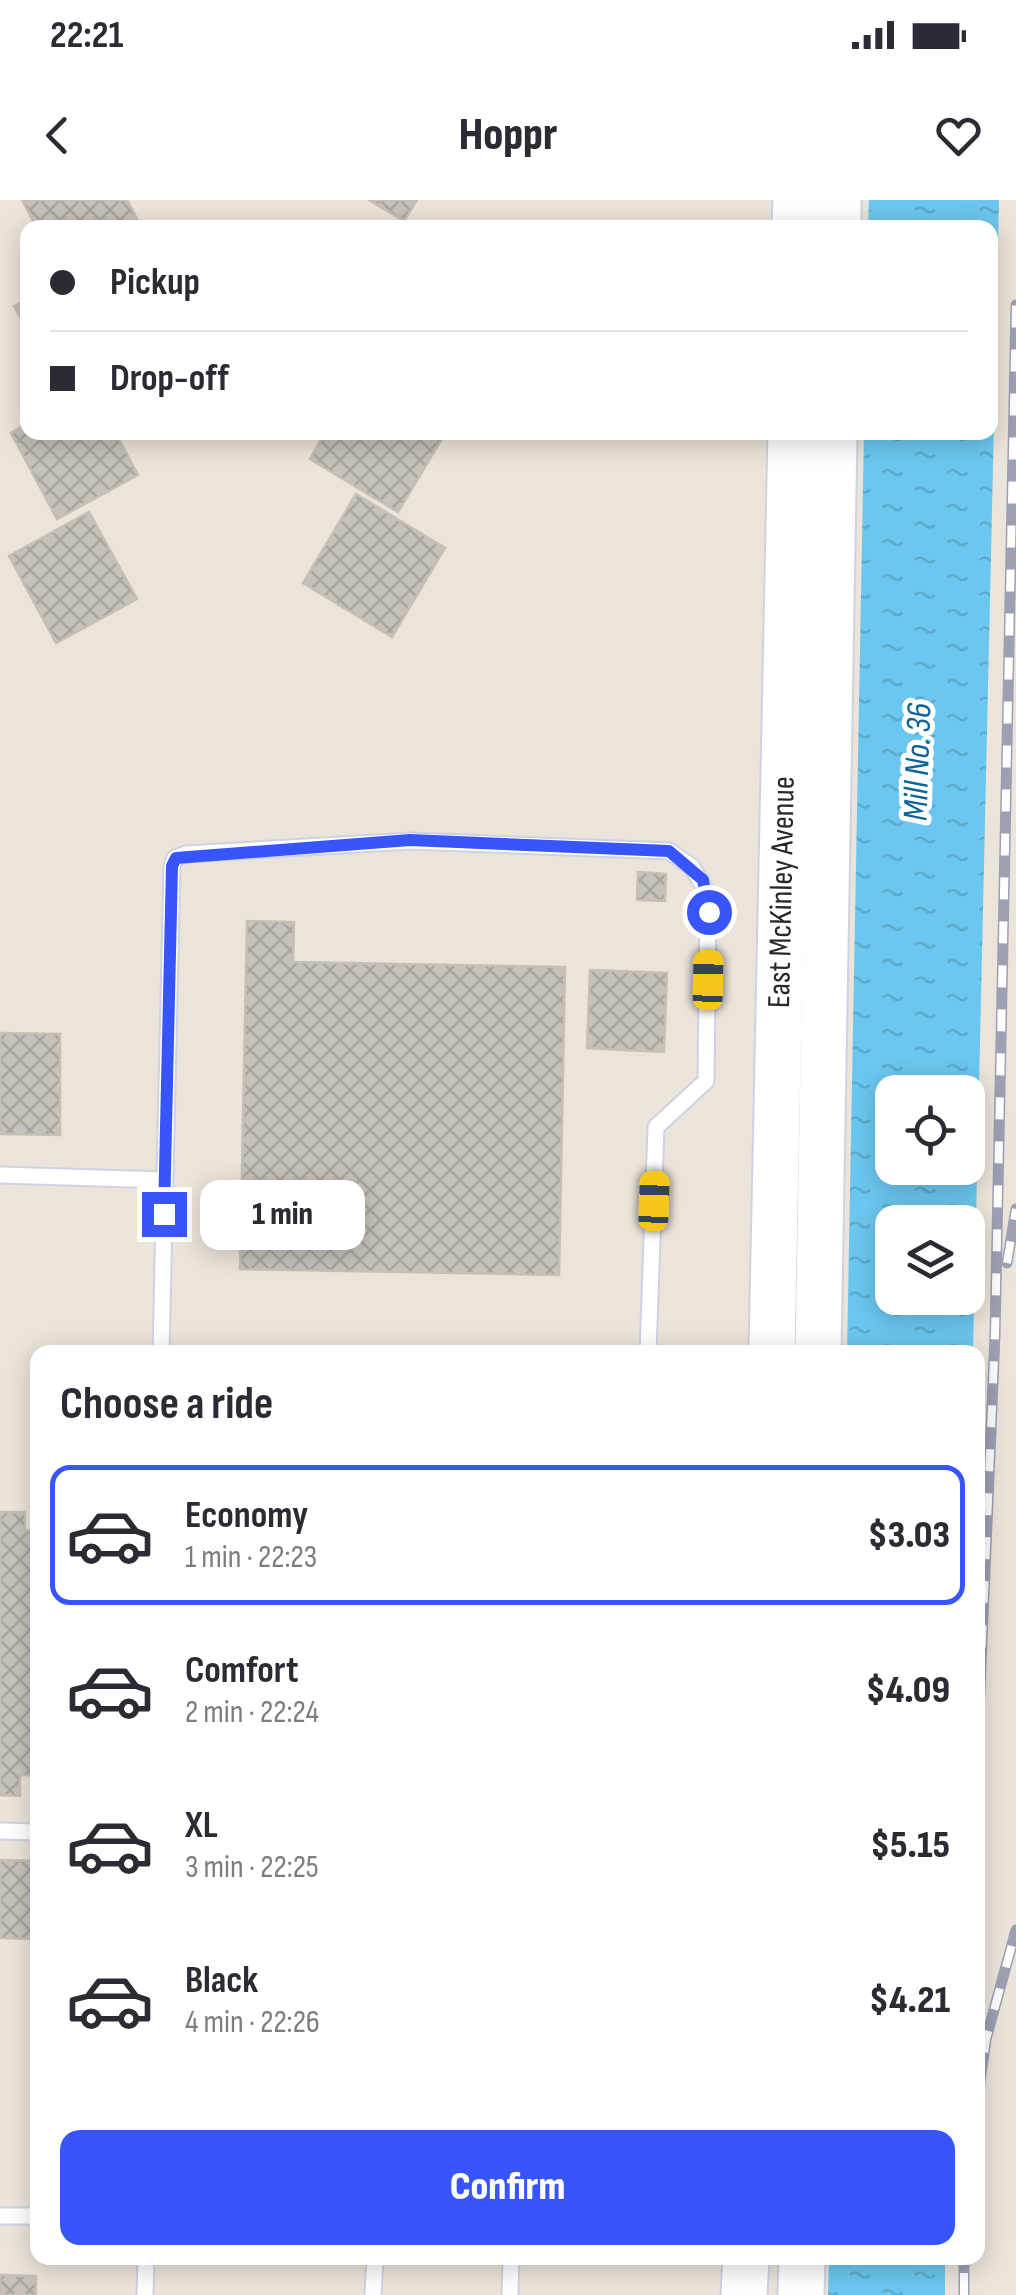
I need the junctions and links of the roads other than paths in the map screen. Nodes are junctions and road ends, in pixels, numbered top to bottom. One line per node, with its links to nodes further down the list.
1 (791, 440): 7 (main road, East McKinley Avenue)
2 (834, 440): 8 (main road, East McKinley Avenue)
3 (0, 1175): 4 (lane)
4 (164, 1180): 5 (lane); 6 (lane)
5 (162, 1345)
6 (648, 1345)
7 (772, 1345)
8 (818, 1345)
9 (0, 1831): 10 (lane)
10 (30, 1832)
11 (0, 2216): 12 (lane)
12 (30, 2216)
13 (146, 2265): 18 (lane)
14 (375, 2265): 19 (lane)
15 (510, 2265): 20 (lane)
16 (746, 2265): 21 (main road)
17 (802, 2265): 22 (main road)
18 (145, 2295)
19 (374, 2295)
20 (510, 2295)
21 (744, 2295)
22 (801, 2295)

